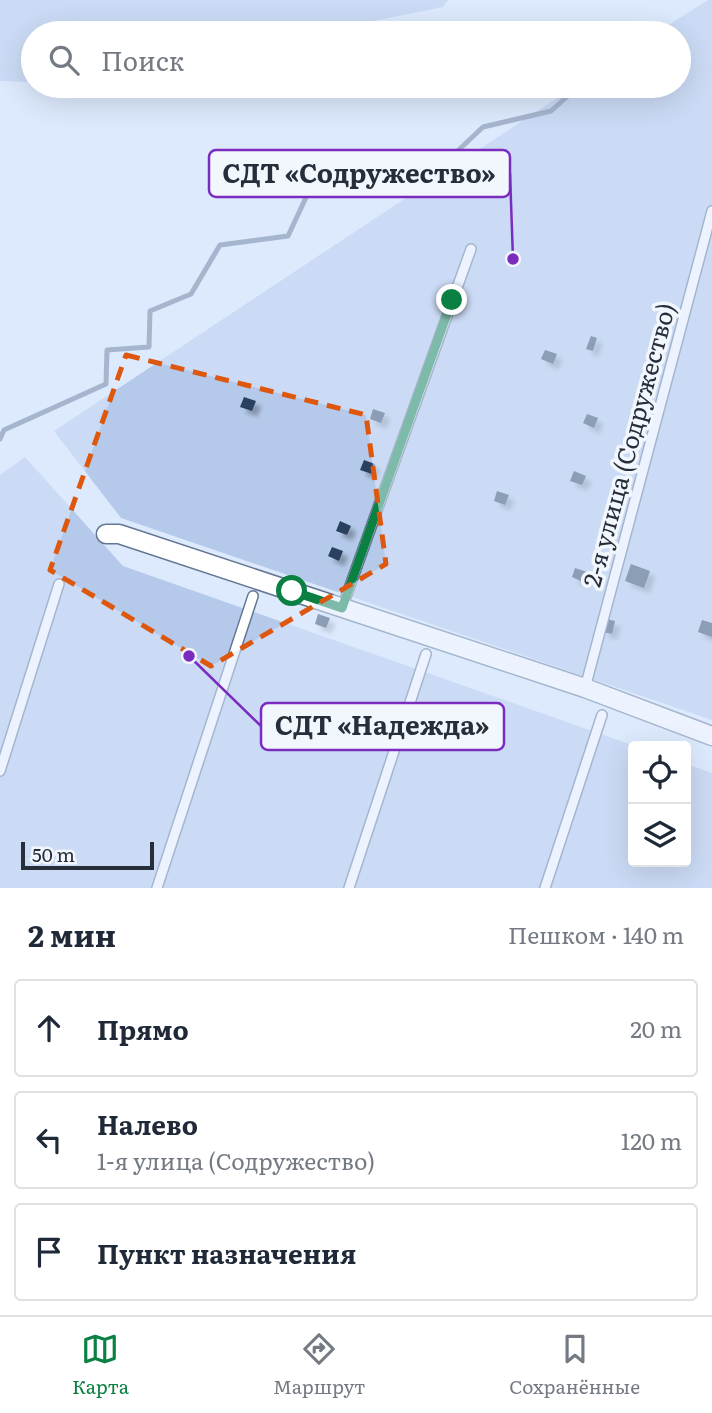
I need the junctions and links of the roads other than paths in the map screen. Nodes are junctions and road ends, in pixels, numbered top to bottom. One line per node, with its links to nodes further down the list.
1 (712, 211): 8 (lane, 2-я улица (Содружество))
2 (471, 248): 6 (lane)
3 (106, 534): 6 (street)
4 (59, 584): 11 (lane)
5 (253, 596): 12 (lane)
6 (342, 608): 8 (street)
7 (426, 654): 13 (lane)
8 (584, 688): 10 (street)
9 (602, 715): 14 (lane)
10 (712, 736)
11 (0, 771)
12 (157, 888)
13 (349, 888)
14 (544, 888)

